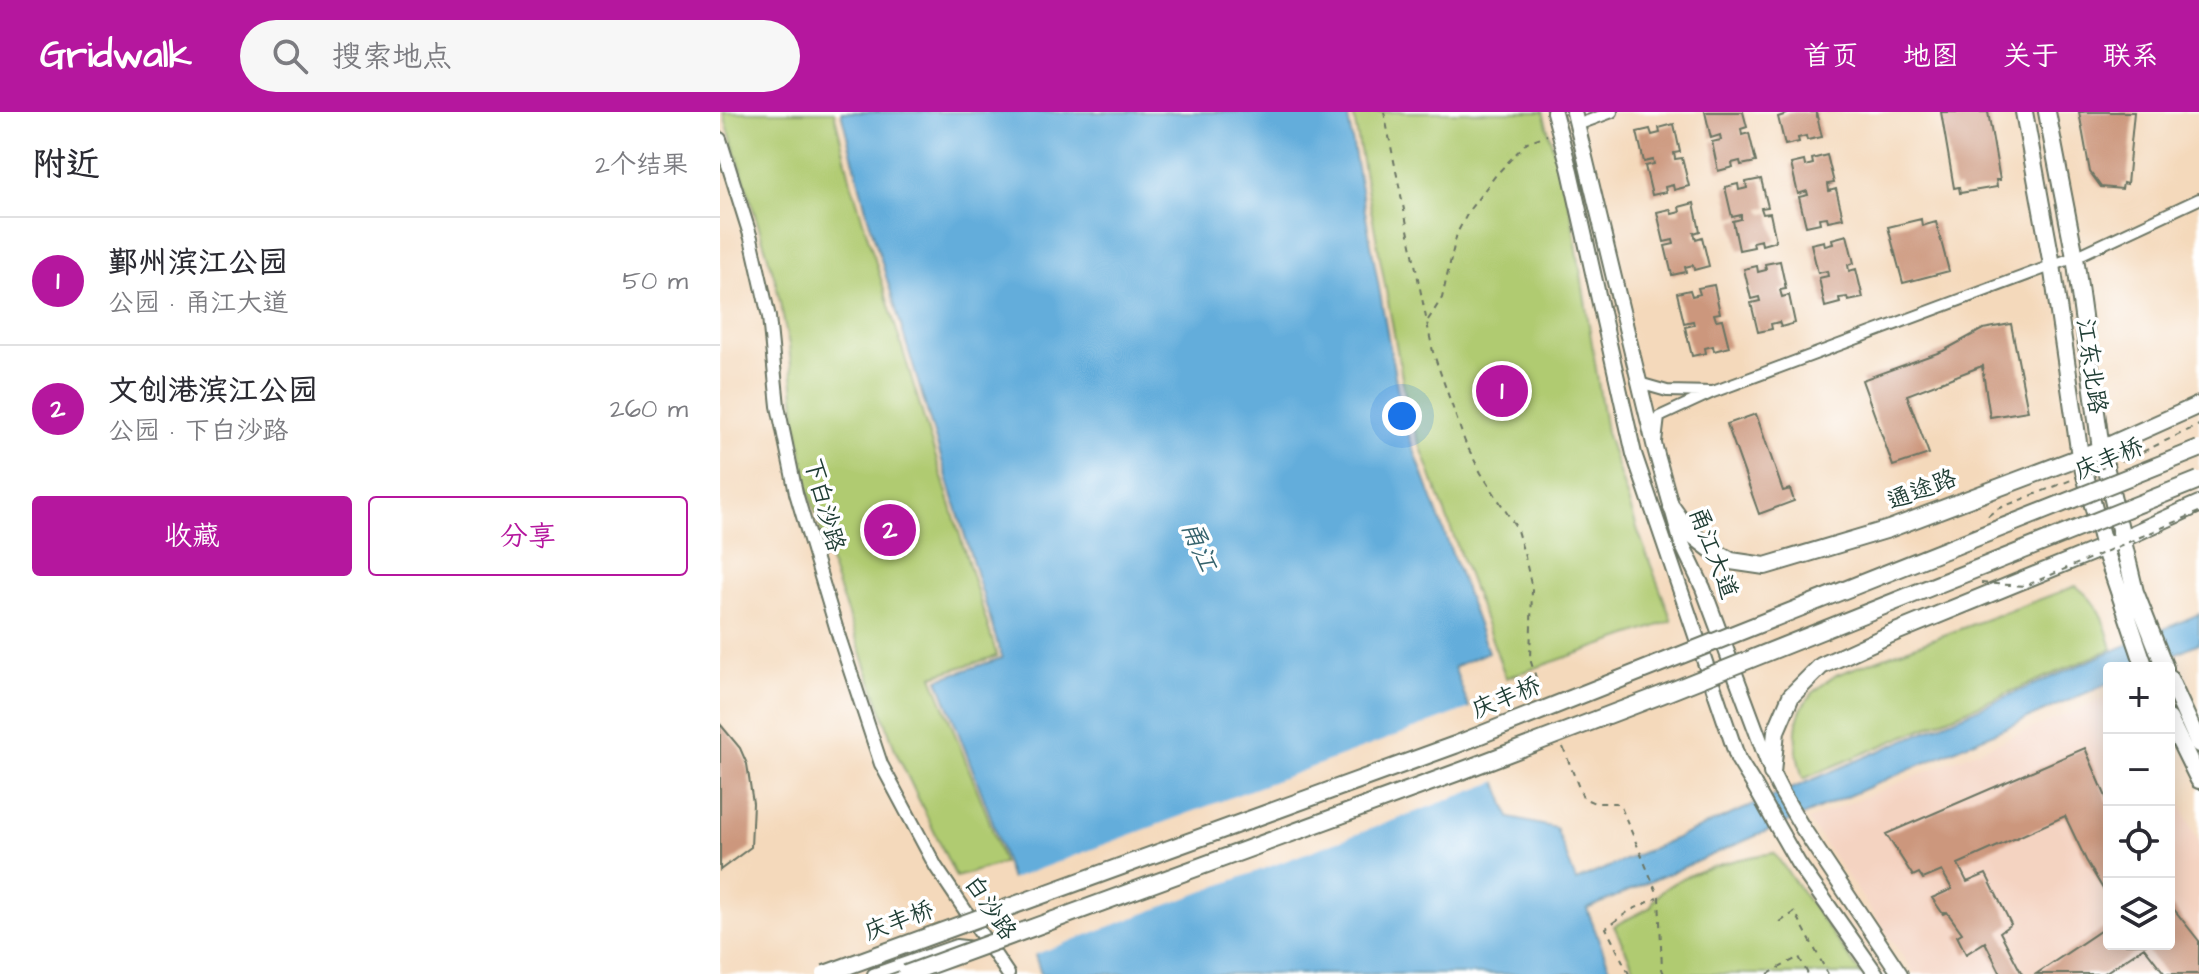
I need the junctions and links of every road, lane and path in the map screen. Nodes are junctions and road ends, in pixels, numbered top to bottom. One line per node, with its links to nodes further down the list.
1 (1384, 112): 12 (path)
2 (1554, 112): 7 (main road, 甬江大道)
3 (1612, 112): 6 (street)
4 (2024, 112): 11 (main road, 江东北路)
5 (2047, 112): 10 (main road, 江东北路)
6 (1575, 119): 13 (main road, 甬江大道)
7 (1558, 130): 12 (path); 52 (main road, 甬江大道, bridge)
8 (720, 139): 39 (street, 下白沙路)
9 (2199, 199): 10 (street)
10 (2075, 257): 11 (street); 18 (main road, 江东北路)
11 (2052, 265): 14 (street); 20 (main road, 江东北路)
12 (1427, 321): 33 (path)
13 (1639, 383): 14 (street); 17 (main road, 甬江大道)
14 (1713, 392): 17 (street)
15 (2199, 405): 18 (main road, 通途路)
16 (2199, 425): 25 (path, bridge)
17 (1655, 448): 23 (main road, 甬江大道)
18 (2101, 449): 20 (main road, 通途路); 26 (main road, 江东北路)
19 (2199, 449): 43 (main road, 庆丰桥, bridge)
20 (2080, 456): 23 (main road, 通途路); 27 (main road, 江东北路)
21 (2199, 480): 45 (main road, bridge)
22 (2199, 504): 26 (main road)
23 (1672, 508): 37 (main road, 甬江大道)
24 (2199, 512): 28 (path, bridge)
25 (1986, 518)
26 (2121, 540): 27 (main road); 29 (main road, 江东北路)
27 (2104, 547): 29 (main road, 江东北路); 37 (main road)
28 (1971, 582)
29 (2128, 598): 30 (main road, 江东北路); 31 (main road, 江东北路)
30 (2144, 662)
31 (2162, 662)
32 (2175, 691): 36 (main road)
33 (1545, 704)
34 (2175, 731): 38 (main road)
35 (1562, 744): 40 (path)
36 (2199, 744)
37 (1772, 773): 53 (main road, 甬江大道, bridge)
38 (2199, 780)
39 (936, 867): 42 (street, 白沙路)
40 (1659, 897): 47 (path); 48 (path)
41 (1780, 922): 51 (path)
42 (1000, 962): 44 (street); 46 (street, 白沙路)
43 (825, 974)
44 (873, 974)
45 (906, 974)
46 (1008, 974)
47 (1629, 974)
48 (1664, 974)
49 (1768, 974): 50 (path)
50 (1808, 974)
51 (1828, 974)
52 (1876, 974)
53 (1900, 974)

